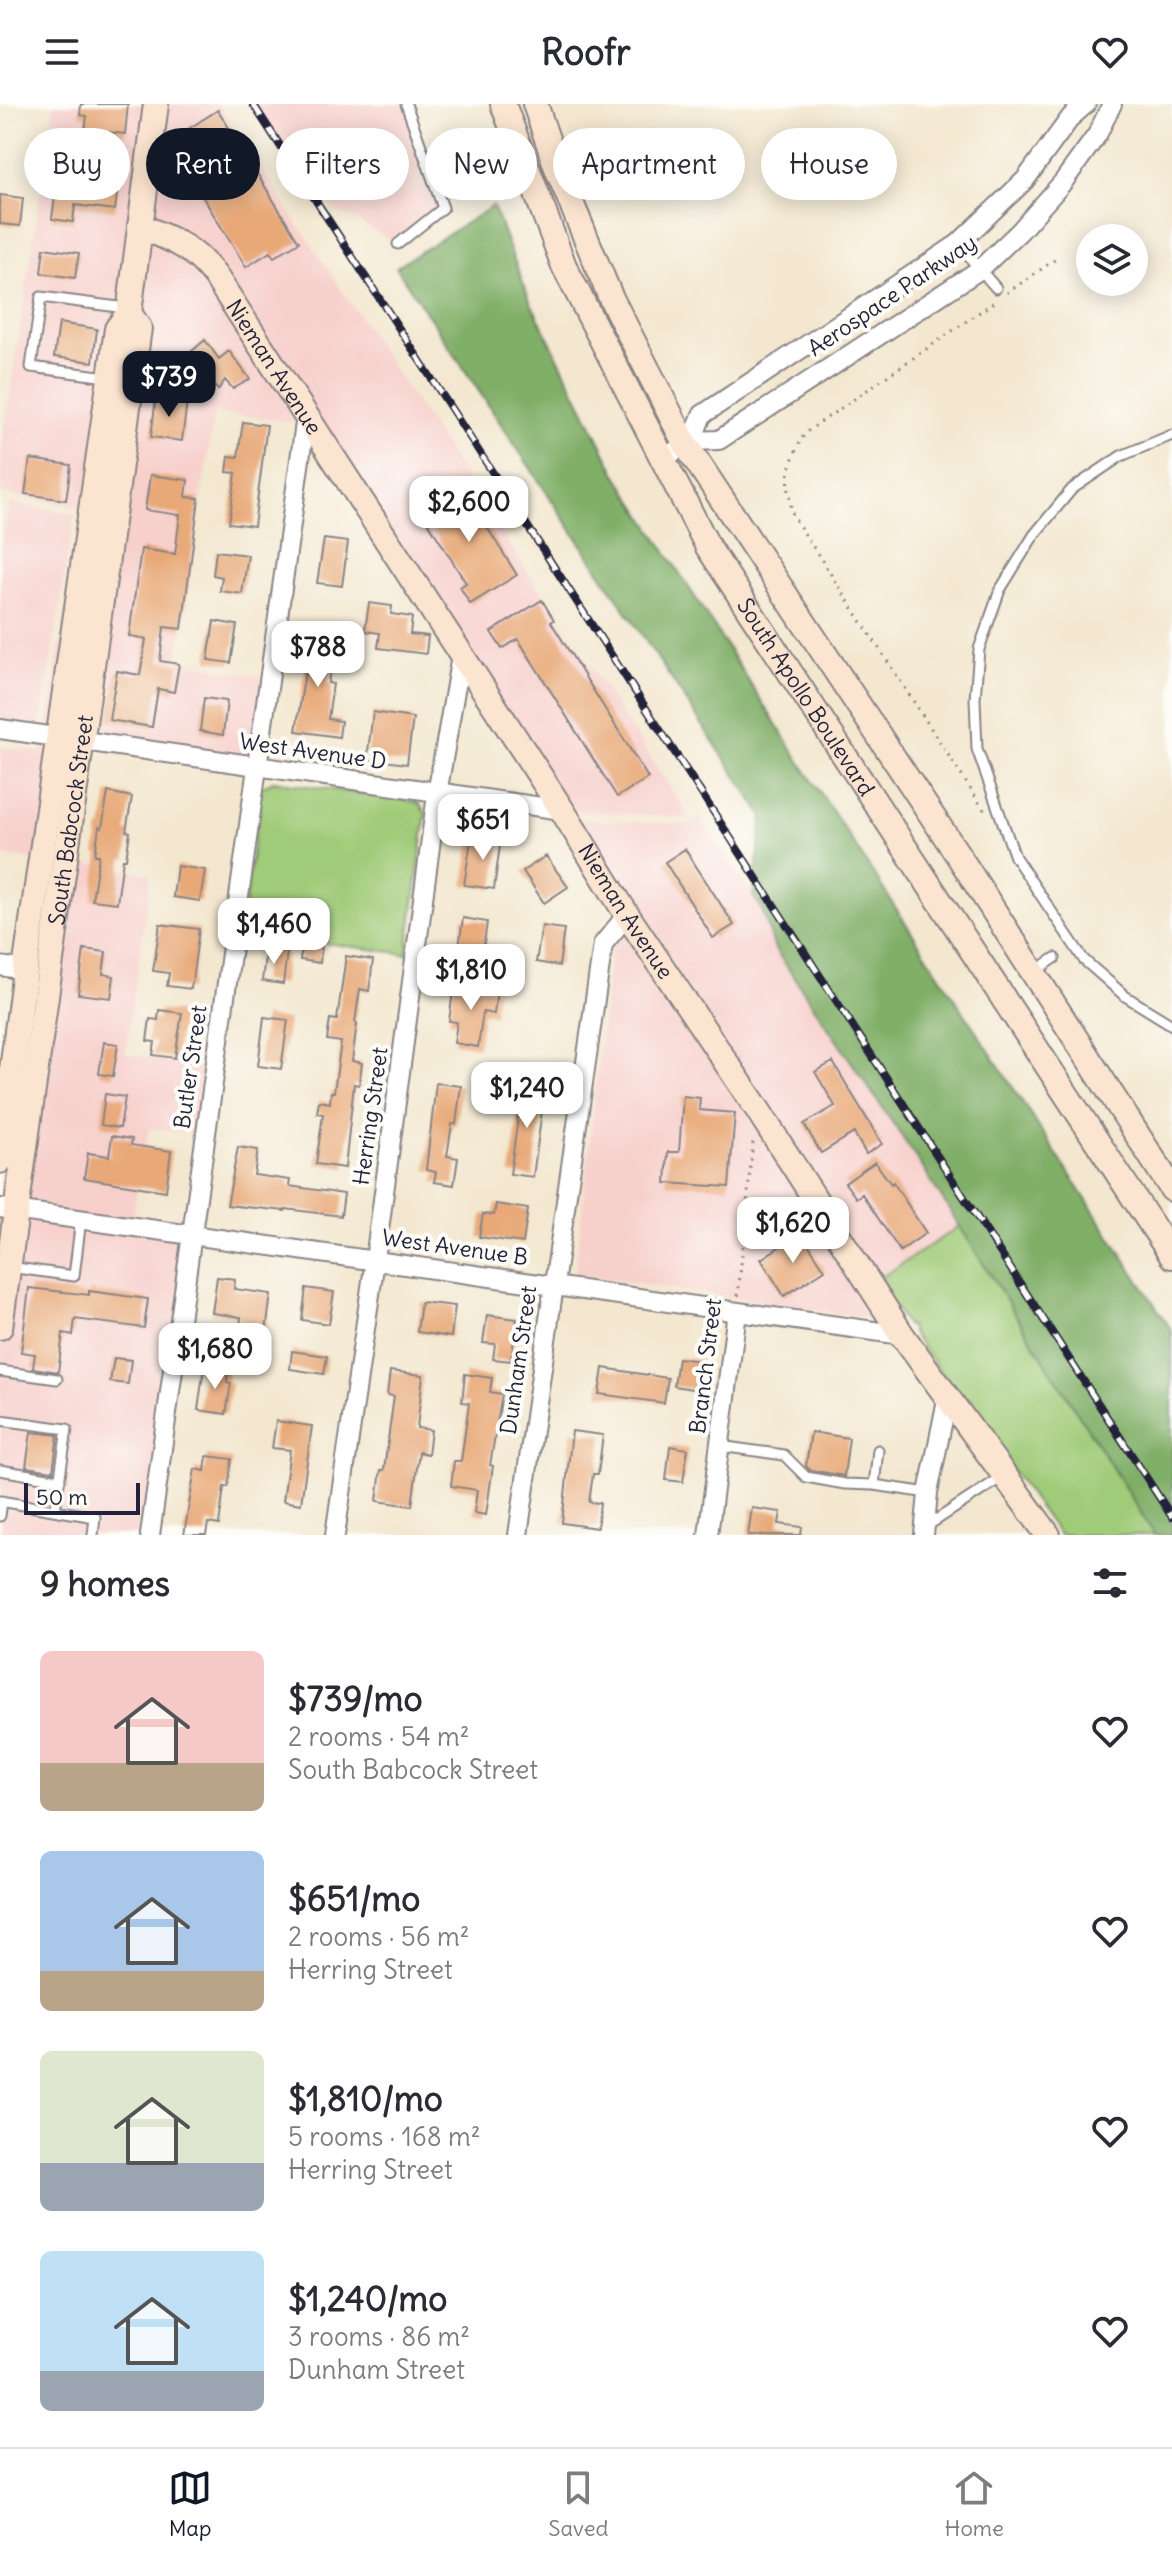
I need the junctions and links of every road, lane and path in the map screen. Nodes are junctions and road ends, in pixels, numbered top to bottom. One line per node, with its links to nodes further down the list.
1 (156, 104): 7 (street, South Babcock Street)
2 (406, 104): 8 (lane)
3 (503, 104): 18 (street, South Apollo Boulevard)
4 (535, 104): 17 (street, South Apollo Boulevard)
5 (1086, 104): 9 (street, Aerospace Parkway)
6 (1112, 104): 11 (street, Aerospace Parkway)
7 (140, 226): 13 (street, South Babcock Street); 15 (street, Nieman Avenue)
8 (398, 244)
9 (958, 244): 11 (lane); 17 (street, Aerospace Parkway)
10 (1056, 259): 25 (path)
11 (979, 270): 12 (lane); 17 (street, Aerospace Parkway)
12 (996, 288)
13 (130, 311): 14 (street, South Babcock Street); 14 (lane); 21 (street, South Babcock Street)
14 (109, 378): 21 (street, South Babcock Street)
15 (306, 416): 19 (street, Nieman Avenue); 22 (street, Butler Street)
16 (1172, 435): 31 (lane)
17 (689, 443): 18 (street, Aerospace Parkway); 30 (street, South Apollo Boulevard)
18 (662, 459): 38 (street, South Apollo Boulevard)
19 (461, 656): 23 (street, Herring Street); 24 (street, Nieman Avenue)
20 (0, 729): 21 (street, West Avenue D)
21 (70, 739): 22 (street, West Avenue D); 29 (street, South Babcock Street); 35 (street, South Babcock Street)
22 (255, 767): 23 (street, West Avenue D); 37 (street, Butler Street)
23 (437, 794): 24 (street, West Avenue D); 39 (street, Herring Street)
24 (562, 810): 26 (street, Nieman Avenue)
25 (989, 817)
26 (627, 915): 41 (street, Dunham Street); 44 (street, Nieman Avenue)
27 (1055, 958): 30 (lane)
28 (0, 966): 29 (street)
29 (25, 970): 33 (street, South Babcock Street)
30 (1033, 973): 34 (street, South Apollo Boulevard)
31 (1172, 1025)
32 (753, 1138): 42 (path, Branch Street)
33 (0, 1161)
34 (1172, 1189)
35 (8, 1209): 36 (street, West Avenue B); 40 (street, South Babcock Street)
36 (81, 1219): 37 (street, West Avenue B); 40 (lane)
37 (191, 1233): 39 (street, West Avenue B); 62 (street, Butler Street)
38 (1172, 1256)
39 (375, 1260): 41 (street, West Avenue B); 63 (street, Herring Street)
40 (9, 1267): 43 (street, South Babcock Street)
41 (552, 1286): 42 (street, West Avenue B); 64 (street, Dunham Street)
42 (737, 1312): 44 (street, West Avenue B); 49 (street, Branch Street)
43 (0, 1327)
44 (902, 1335): 47 (street, Nieman Avenue)
45 (0, 1371): 46 (lane)
46 (57, 1379)
47 (947, 1400): 52 (street, Nieman Avenue); 55 (street)
48 (0, 1420): 53 (lane)
49 (719, 1446): 54 (lane); 65 (street, Branch Street)
50 (878, 1450): 54 (lane)
51 (0, 1470): 53 (lane)
52 (1004, 1476): 59 (lane); 66 (street, Nieman Avenue)
53 (60, 1480): 57 (lane)
54 (874, 1485): 55 (lane)
55 (928, 1493): 59 (street)
56 (1, 1501): 57 (lane); 58 (lane)
57 (55, 1510): 60 (lane)
58 (0, 1516)
59 (924, 1531)
60 (93, 1534): 61 (lane)
61 (99, 1535)
62 (150, 1535)
63 (335, 1535)
64 (518, 1535)
65 (708, 1535)
66 (1048, 1535)

